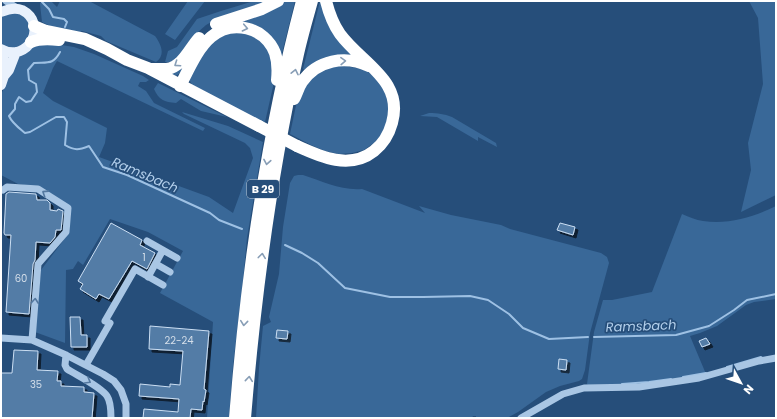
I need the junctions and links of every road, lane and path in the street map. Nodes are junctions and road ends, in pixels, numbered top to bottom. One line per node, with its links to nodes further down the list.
1 (6, 1): 6 (street)
2 (278, 1): 13 (highway, one-way to 13)
3 (302, 1): 17 (highway, B 29)
4 (312, 1): 18 (highway, B 29, one-way to 4)
5 (326, 1): 14 (highway)
6 (19, 9): 7 (main road); 8 (main road)
7 (1, 12)
8 (34, 26): 9 (main road); 12 (highway)
9 (31, 42): 11 (main road); 12 (highway)
10 (2, 49): 11 (main road); 15 (main road)
11 (16, 52): 15 (main road)
12 (127, 60): 13 (highway)
13 (148, 68): 16 (highway)
14 (375, 70): 16 (highway, bridge); 18 (highway, one-way to 14)
15 (3, 81)
16 (180, 86): 17 (highway, one-way to 17)
17 (279, 96): 34 (highway, B 29, one-way to 34)
18 (287, 110): 35 (highway, B 29, one-way to 18)
19 (4, 190): 28 (street, one-way to 19)
20 (147, 241): 21 (street)
21 (163, 250): 22 (street); 23 (street)
22 (177, 258)
23 (156, 264): 24 (street); 25 (street)
24 (170, 272)
25 (148, 277): 26 (street); 31 (street)
26 (163, 285)
27 (1, 338): 28 (street)
28 (32, 340): 29 (street)
29 (66, 355): 31 (street); 32 (street, one-way to 32)
30 (776, 358): 36 (street)
31 (86, 365): 33 (street)
32 (111, 418)
33 (126, 418)
34 (235, 418)
35 (245, 418)
36 (522, 418)

